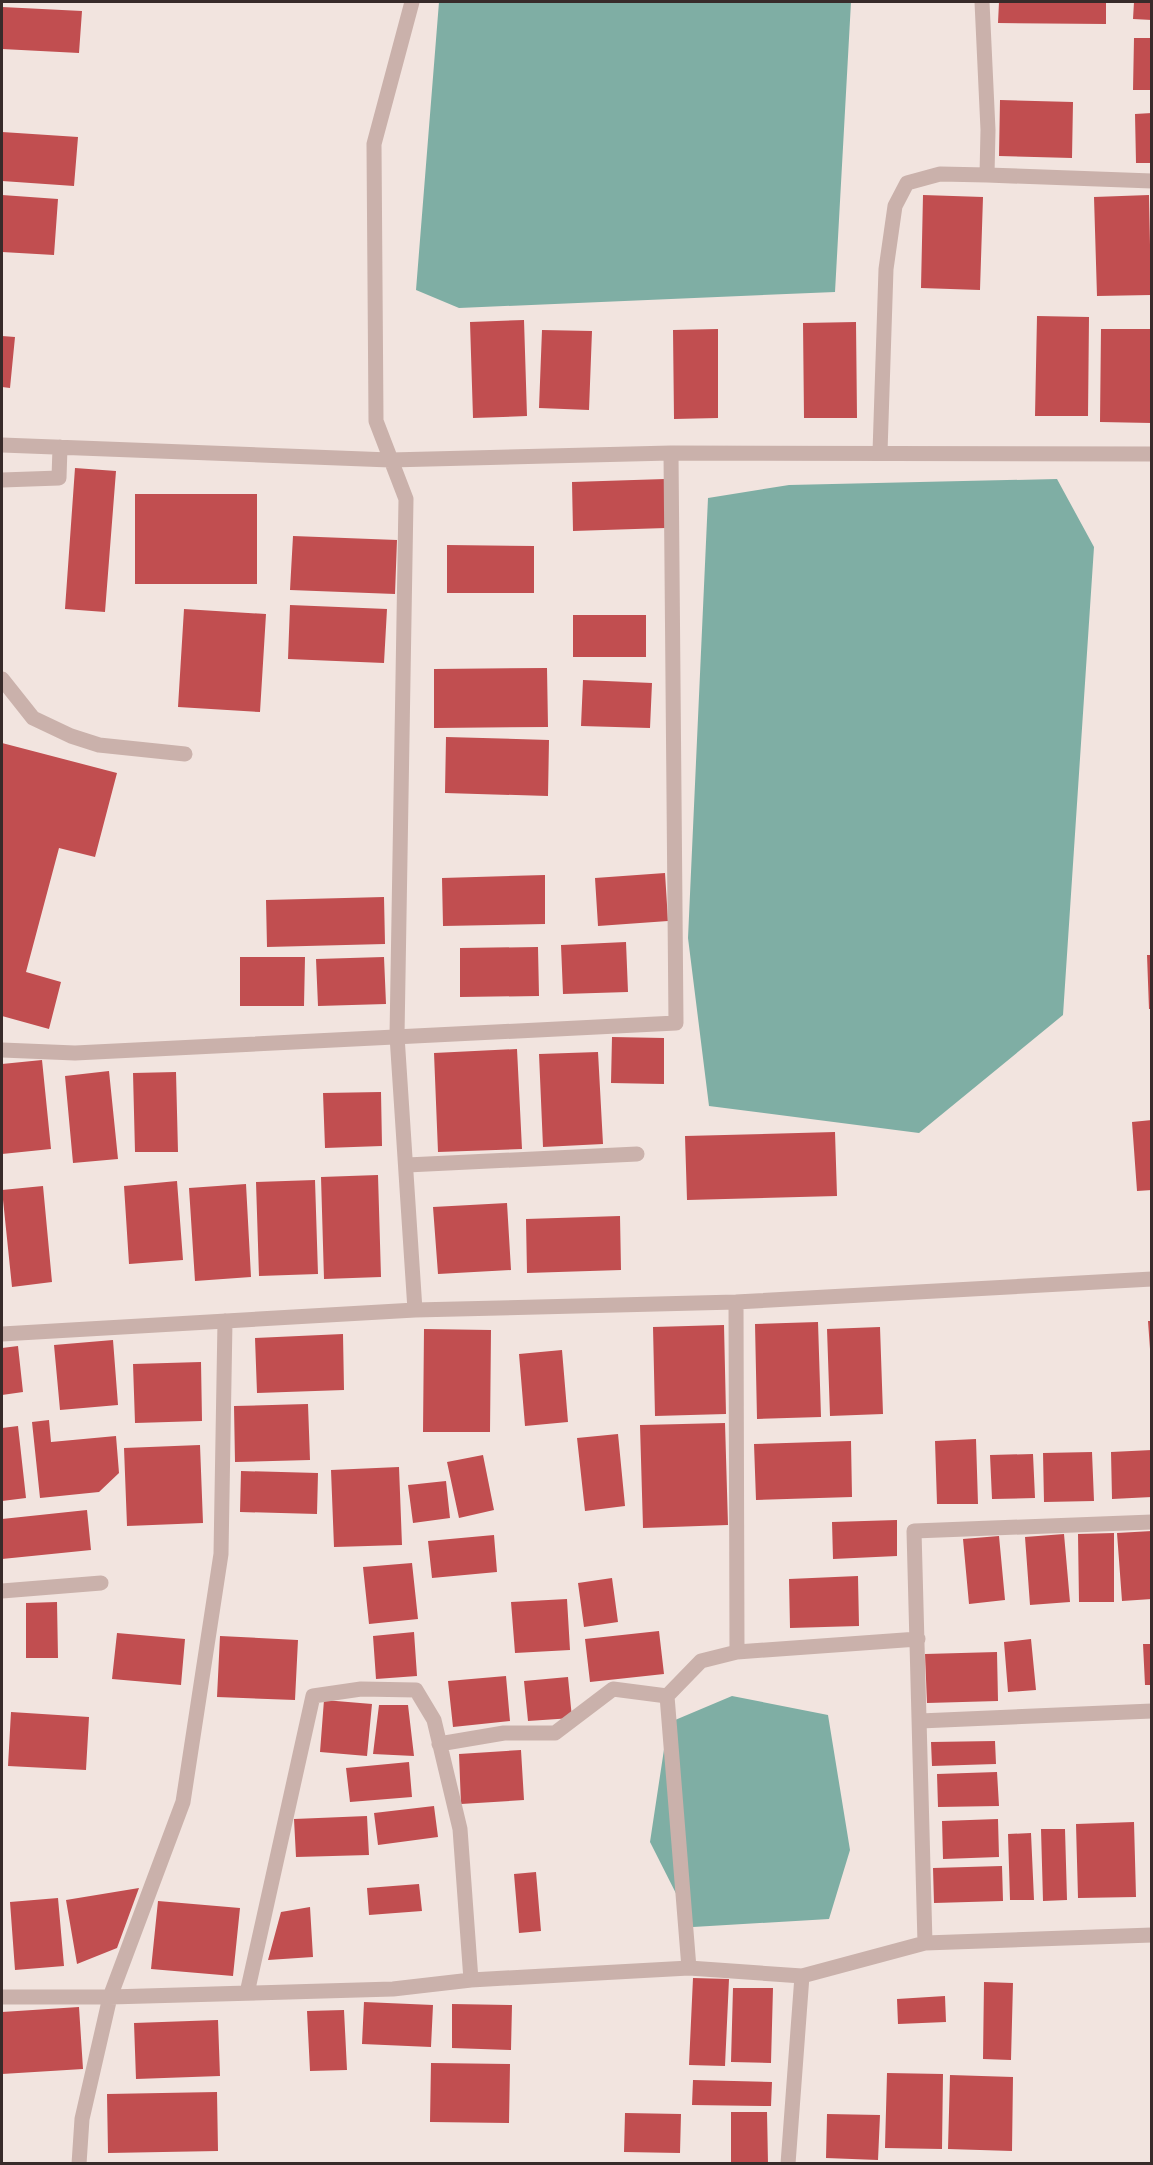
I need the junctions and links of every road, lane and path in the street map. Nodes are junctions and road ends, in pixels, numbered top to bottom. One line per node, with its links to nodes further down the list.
1 (412, 2): 10 (street)
2 (982, 2): 3 (street)
3 (987, 175): 4 (street); 7 (street)
4 (1152, 181)
5 (2, 445): 6 (street)
6 (60, 447): 10 (street); 11 (street)
7 (880, 452): 8 (street); 9 (street)
8 (671, 453): 10 (street); 14 (street)
9 (1152, 454)
10 (390, 460): 14 (street)
11 (2, 480)
12 (2, 679): 13 (street)
13 (185, 754)
14 (397, 1036): 15 (street); 17 (street)
15 (2, 1050)
16 (637, 1154): 17 (street)
17 (407, 1165): 20 (street)
18 (1152, 1279): 19 (street)
19 (736, 1302): 20 (street); 27 (street)
20 (415, 1310): 21 (street)
21 (225, 1321): 22 (street); 39 (street)
22 (2, 1334)
23 (1152, 1522): 26 (street)
24 (101, 1583): 25 (street)
25 (2, 1591)
26 (918, 1639): 27 (street); 30 (street)
27 (737, 1652): 28 (street)
28 (667, 1696): 31 (street); 34 (street)
29 (1152, 1711): 30 (street)
30 (920, 1721): 33 (street)
31 (439, 1744): 36 (street); 37 (street)
32 (1152, 1935): 33 (street)
33 (925, 1943): 35 (street)
34 (689, 1968): 35 (street); 36 (street)
35 (802, 1976): 41 (street)
36 (471, 1980): 37 (street)
37 (247, 1993): 39 (street)
38 (2, 1997): 39 (street)
39 (110, 1997): 40 (street)
40 (79, 2163)
41 (788, 2163)

